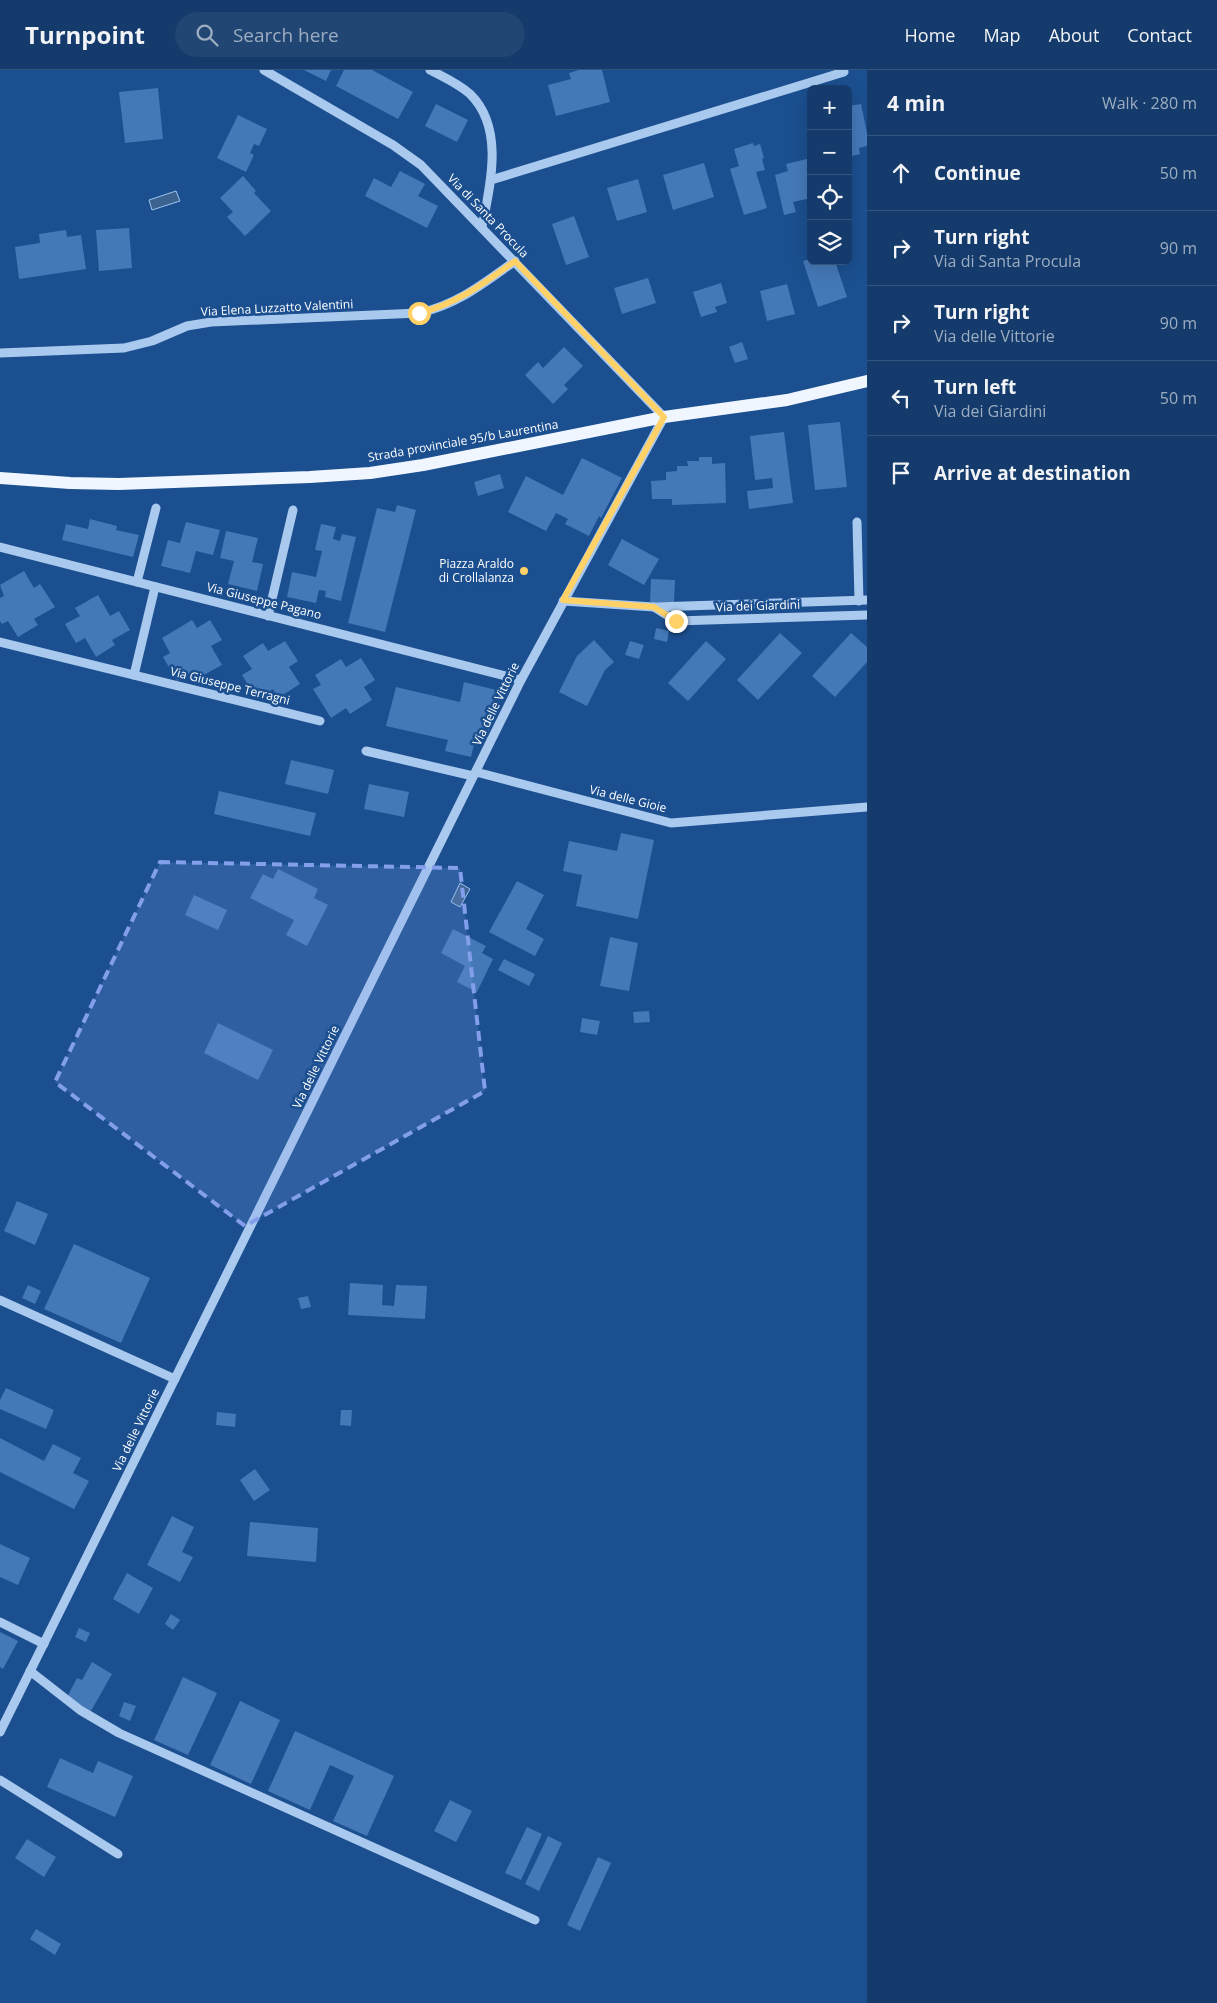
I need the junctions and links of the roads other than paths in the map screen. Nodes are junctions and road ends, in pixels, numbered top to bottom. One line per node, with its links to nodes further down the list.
1 (264, 70): 5 (street, Via di Santa Procula)
2 (430, 70): 4 (street)
3 (844, 72): 4 (street)
4 (491, 180): 5 (street)
5 (482, 227): 6 (street, Via di Santa Procula)
6 (515, 261): 7 (street, Via Elena Luzzatto Valentini); 9 (street, Via di Santa Procula)
7 (0, 353)
8 (867, 381): 9 (main road, Strada provinciale 95/b Laurentina)
9 (664, 417): 10 (main road, Strada provinciale 95/b Laurentina); 17 (street, Via delle Vittorie)
10 (0, 478)
11 (156, 508): 15 (street)
12 (293, 510): 21 (street)
13 (857, 522): 18 (street)
14 (0, 547): 15 (street, Via Giuseppe Pagano)
15 (137, 582): 16 (street, Via Giuseppe Pagano)
16 (155, 587): 21 (street, Via Giuseppe Pagano); 23 (street)
17 (563, 600): 19 (street, Via dei Giardini); 24 (street, Via delle Vittorie)
18 (863, 600): 19 (street, Via dei Giardini)
19 (654, 607): 20 (street, Via dei Giardini)
20 (867, 615)
21 (268, 616): 24 (street, Via Giuseppe Pagano)
22 (0, 642): 23 (street, Via Giuseppe Terragni)
23 (134, 675): 25 (street, Via Giuseppe Terragni)
24 (521, 680): 27 (street, Via delle Vittorie)
25 (320, 721)
26 (366, 750): 27 (street, Via delle Gioie)
27 (474, 774): 28 (street, Via delle Gioie); 30 (street, Via delle Vittorie)
28 (867, 807)
29 (0, 1300): 30 (street)
30 (175, 1380): 32 (street, Via delle Vittorie)
31 (0, 1622): 32 (street)
32 (44, 1644): 33 (street, Via delle Vittorie)
33 (30, 1671): 34 (street, Via delle Vittorie); 37 (street)
34 (0, 1732)
35 (0, 1780): 36 (street)
36 (118, 1854)
37 (535, 1920)

